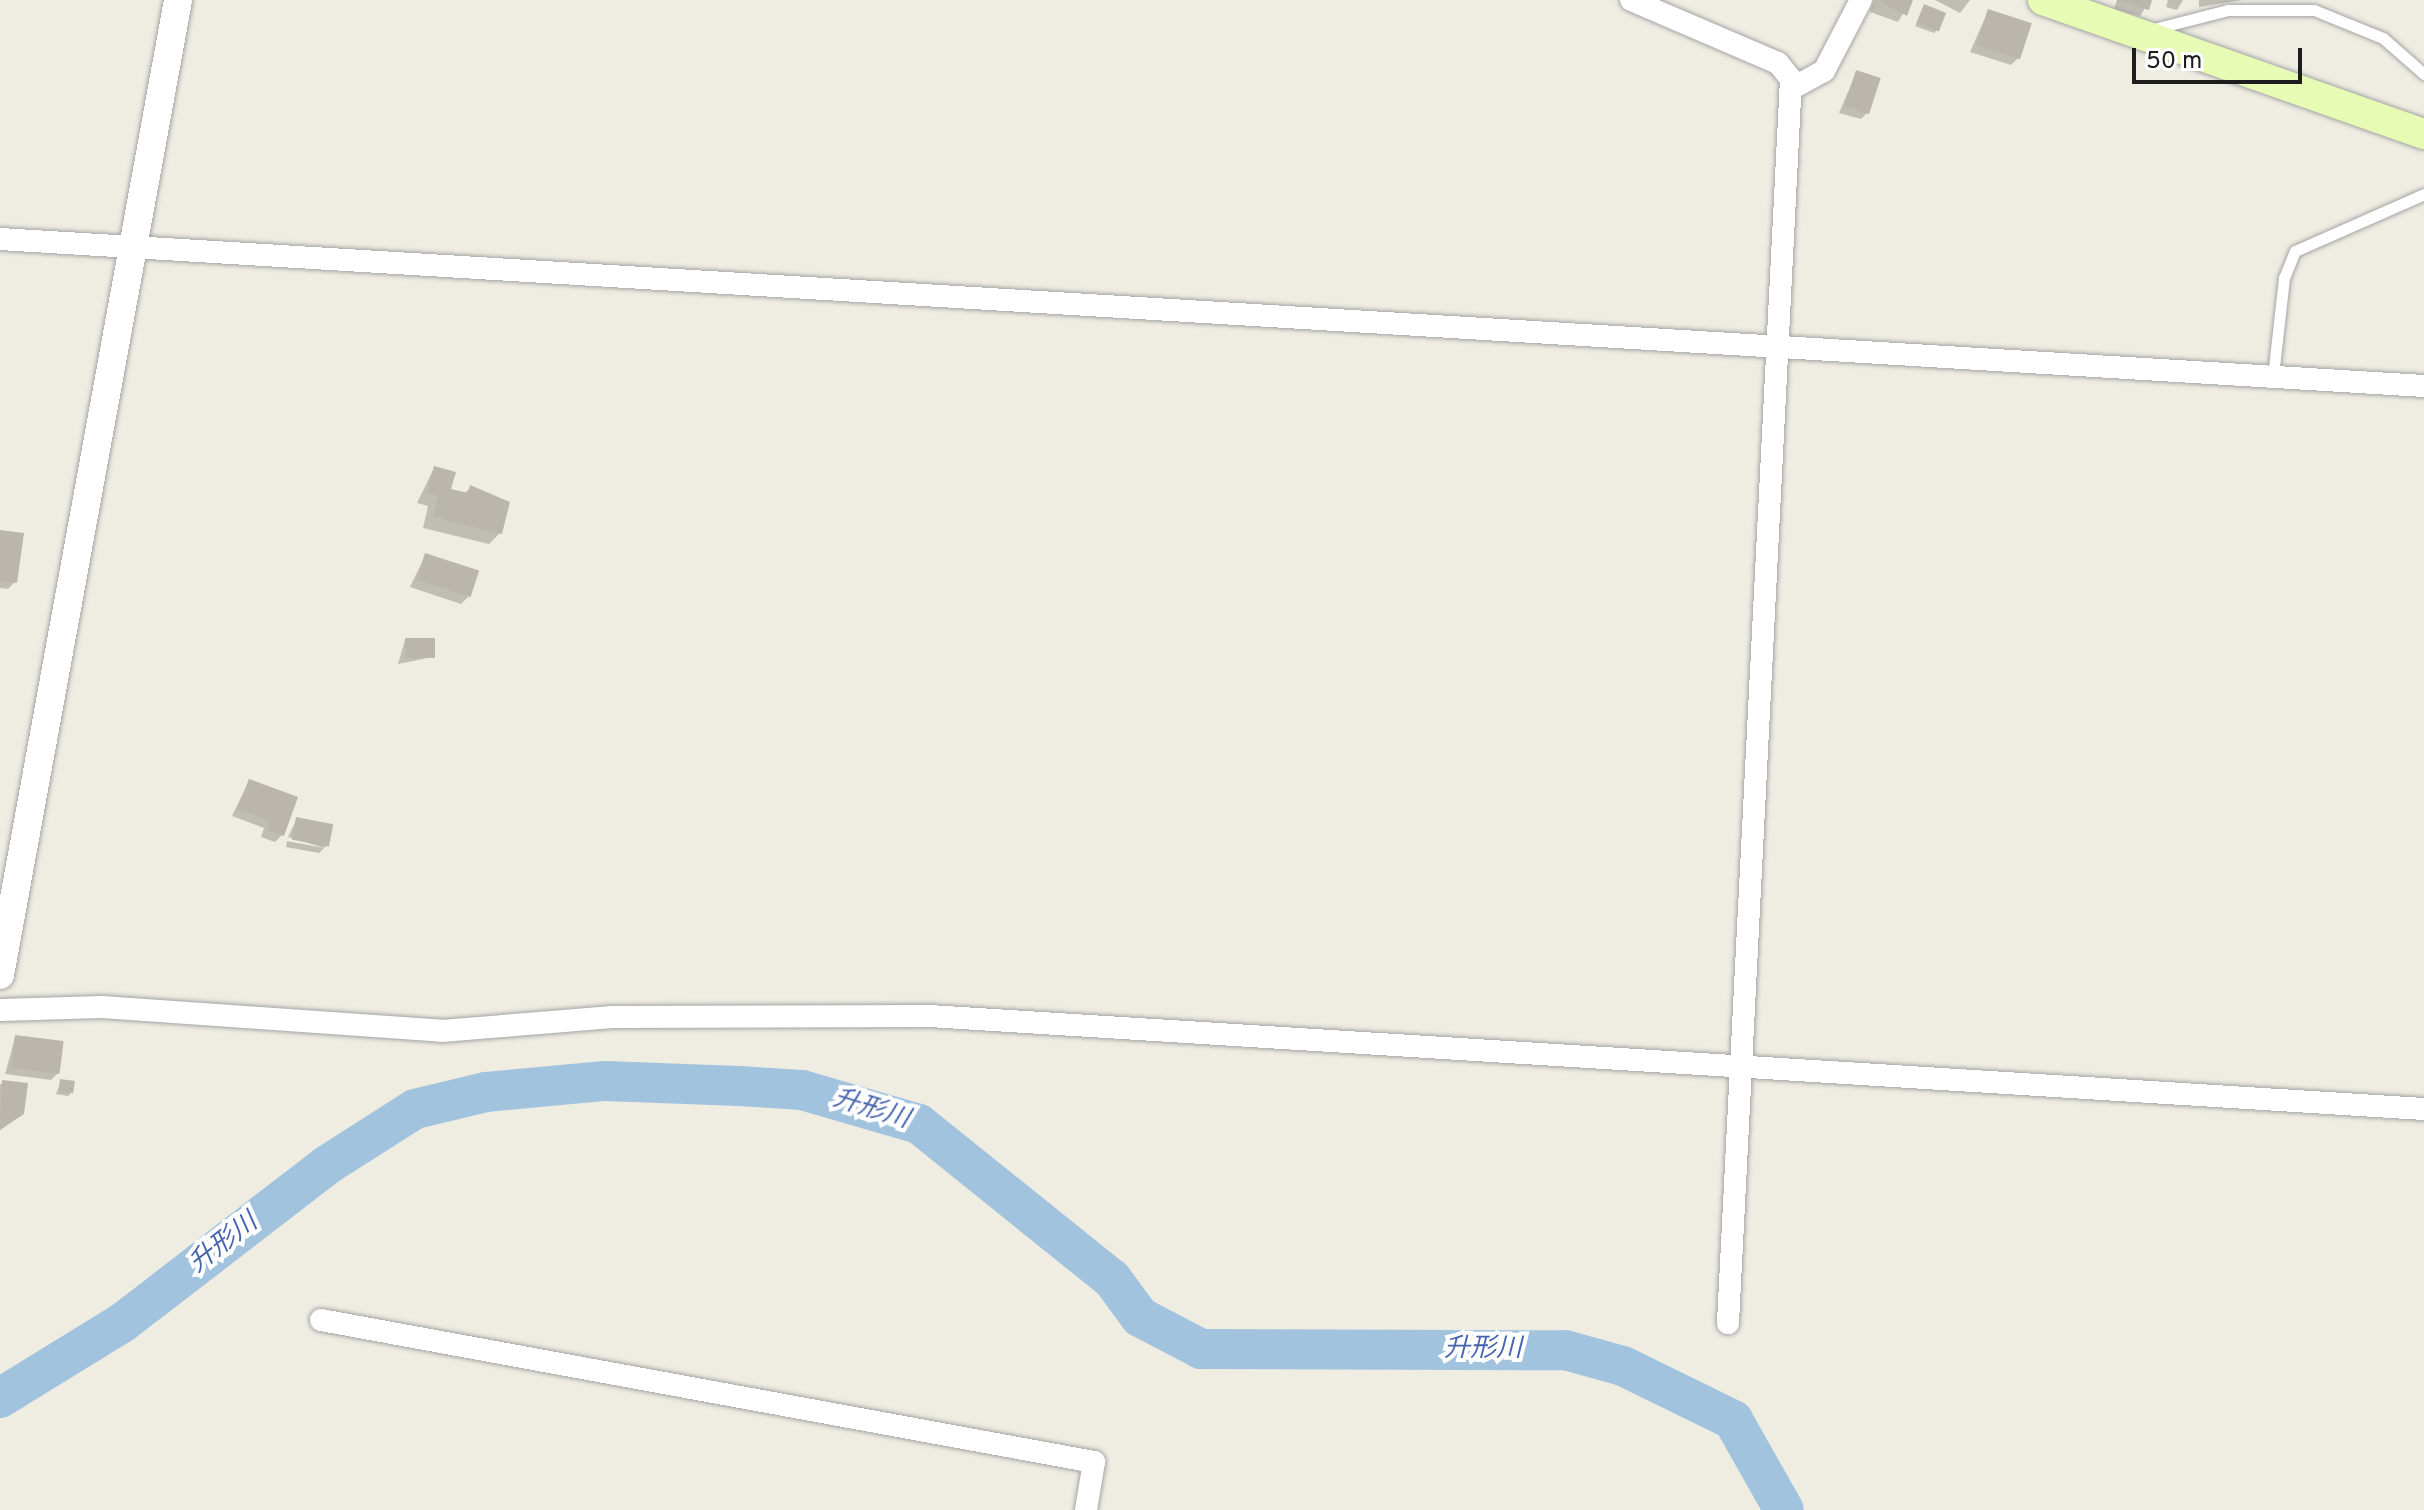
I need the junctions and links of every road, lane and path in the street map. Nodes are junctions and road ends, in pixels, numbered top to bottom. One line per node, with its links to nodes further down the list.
1 (178, 0): 11 (street)
2 (1631, 0): 7 (street)
3 (1861, 0): 7 (street)
4 (2043, 0): 5 (main road)
5 (2138, 34): 6 (lane); 8 (main road)
6 (2424, 74)
7 (1791, 89): 12 (street)
8 (2424, 134)
9 (2424, 194): 13 (lane)
10 (0, 239): 11 (street)
11 (133, 246): 12 (street); 15 (street)
12 (1778, 346): 13 (street); 17 (street)
13 (2273, 376): 14 (street)
14 (2424, 386)
15 (0, 975)
16 (0, 1010): 17 (street)
17 (1742, 1071): 18 (street); 20 (street)
18 (2424, 1109)
19 (321, 1320): 21 (street)
20 (1728, 1323)
21 (1086, 1510)

